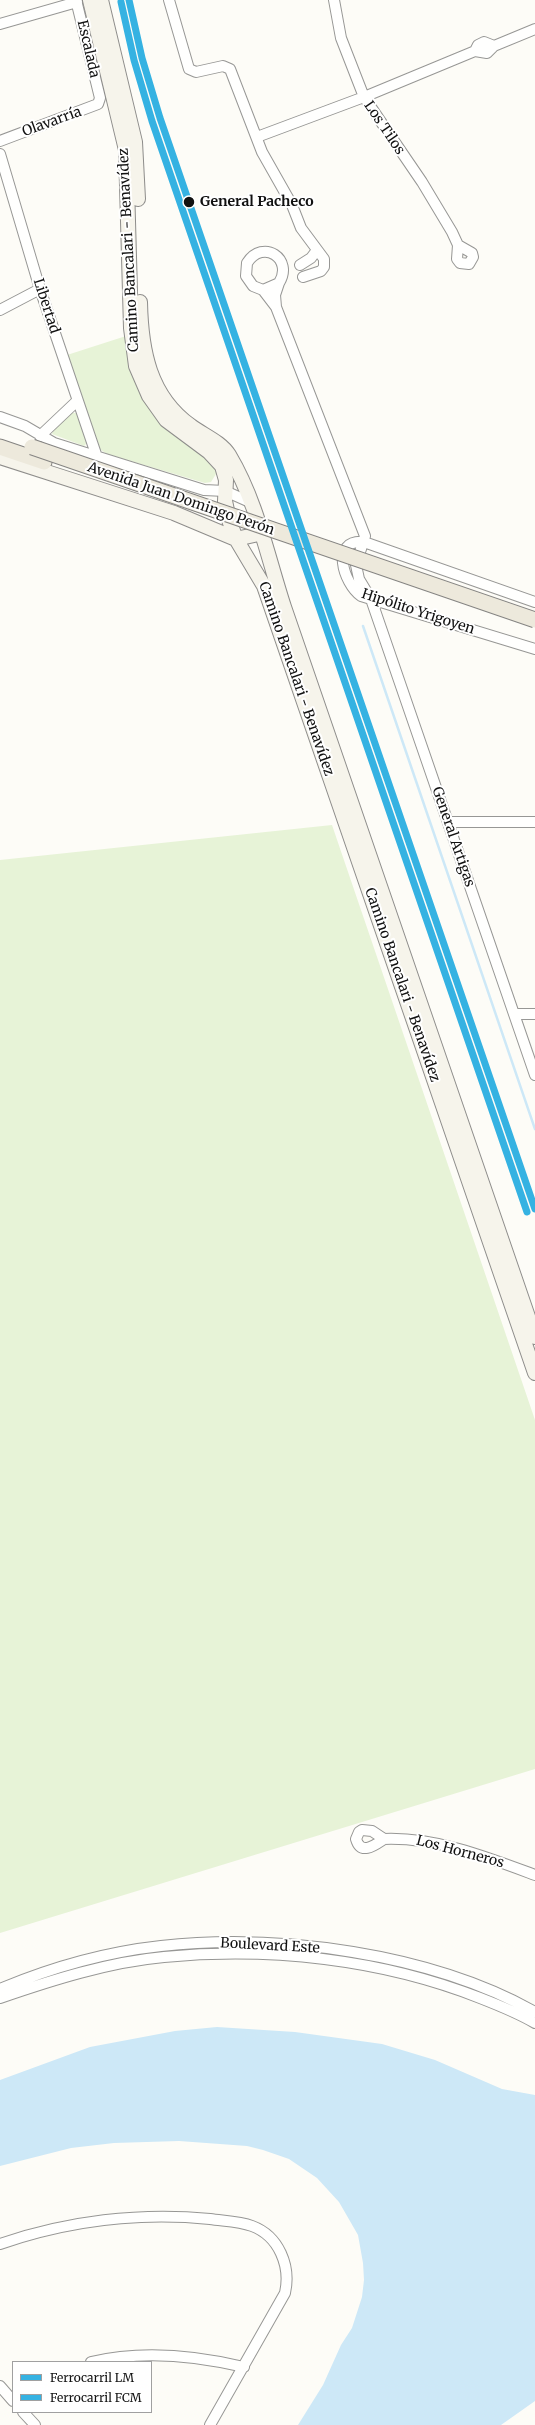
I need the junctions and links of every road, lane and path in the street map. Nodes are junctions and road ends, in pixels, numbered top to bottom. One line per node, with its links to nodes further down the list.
1 (101, 0): 29 (main road, Camino Bancalari - Benavídez)
2 (169, 0): 9 (street)
3 (334, 0): 7 (street, Los Tilos)
4 (81, 1): 5 (street); 8 (street, Escalada); 28 (main road, Camino Bancalari - Benavídez)
5 (0, 24)
6 (535, 29): 7 (street)
7 (364, 97): 9 (street); 12 (street, Los Tilos)
8 (100, 98): 10 (street, Olavarría)
9 (257, 137): 13 (street)
10 (0, 141)
11 (0, 154): 17 (street, Libertad)
12 (458, 245)
13 (316, 250): 14 (street); 15 (street)
14 (300, 266)
15 (303, 277)
16 (279, 283): 18 (street); 18 (street); 19 (street)
17 (40, 289): 20 (street); 21 (street, Libertad)
18 (263, 290): 19 (street)
19 (276, 307): 32 (street)
20 (0, 310)
21 (77, 401): 24 (street); 27 (street, Libertad)
22 (0, 417): 24 (street)
23 (0, 437): 24 (main road, Avenida Juan Domingo Perón)
24 (36, 442): 27 (street); 35 (main road, Avenida Juan Domingo Perón, bridge)
25 (0, 447): 36 (main road)
26 (0, 457): 31 (main road)
27 (97, 457): 28 (street)
28 (225, 491): 29 (street); 31 (main road, Camino Bancalari - Benavídez)
29 (252, 503): 30 (main road, Camino Bancalari - Benavídez)
30 (263, 533): 31 (main road); 43 (main road, Camino Bancalari - Benavídez)
31 (236, 539): 44 (main road, Camino Bancalari - Benavídez)
32 (364, 542): 33 (street, General Artigas); 33 (street, Hipólito Yrigoyen); 34 (street)
33 (371, 599): 37 (street, Hipólito Yrigoyen); 38 (street, General Artigas)
34 (535, 602)
35 (535, 620)
36 (535, 630)
37 (535, 649)
38 (448, 822): 39 (street); 40 (street, General Artigas)
39 (535, 822)
40 (514, 1014): 41 (street); 42 (street, General Artigas)
41 (535, 1014)
42 (535, 1075)
43 (535, 1337)
44 (535, 1373)
45 (384, 1838): 46 (street, Los Horneros)
46 (535, 1875)
47 (181, 1945): 48 (street, Boulevard Este); 49 (street); 51 (street, Boulevard Este)
48 (323, 1949): 50 (street); 52 (street, Boulevard Este)
49 (182, 1956): 50 (street, Boulevard Este); 51 (street, Boulevard Este)
50 (323, 1959): 52 (street, Boulevard Este)
51 (44, 1978): 53 (street, Boulevard Este); 54 (street, Boulevard Este)
52 (460, 1985): 55 (street, Boulevard Este); 56 (street, Boulevard Este)
53 (0, 1989)
54 (0, 1998)
55 (535, 2012)
56 (535, 2023)
57 (0, 2244): 59 (street)
58 (97, 2361): 59 (street)
59 (244, 2367): 62 (street)
60 (24, 2413): 61 (street)
61 (35, 2425)
62 (210, 2425)

